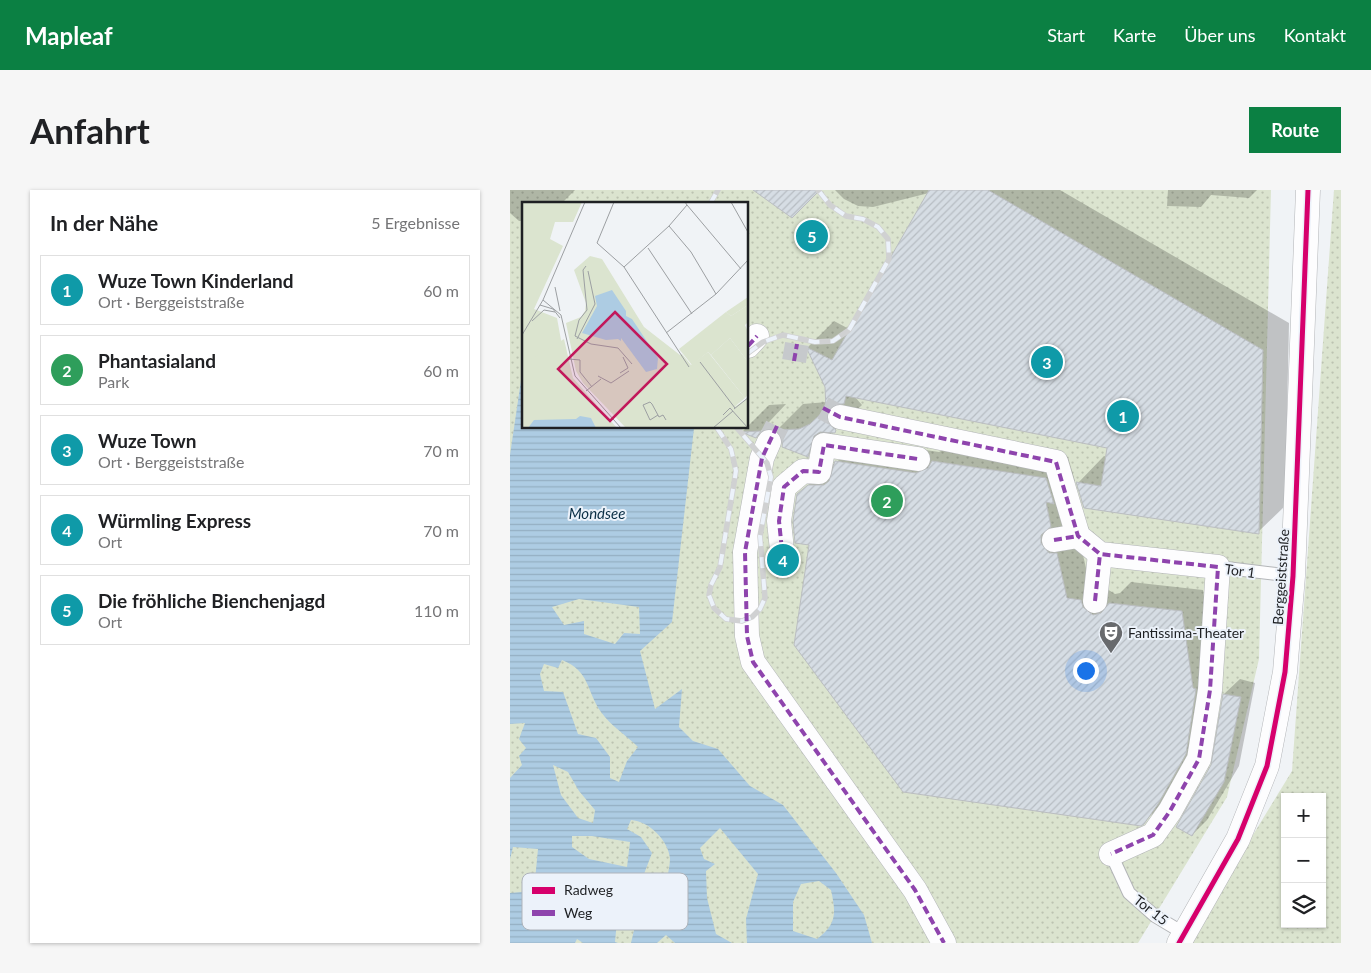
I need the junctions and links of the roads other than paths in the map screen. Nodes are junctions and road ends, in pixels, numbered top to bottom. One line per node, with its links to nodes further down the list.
1 (1308, 190): 10 (street, Berggeiststraße)
2 (840, 417): 5 (street)
3 (769, 442): 14 (street)
4 (918, 459): 8 (street)
5 (1078, 536): 6 (street); 7 (street)
6 (1054, 540)
7 (1100, 554): 9 (street); 11 (street)
8 (783, 560)
9 (1218, 567): 10 (lane, Tor 1); 12 (street)
10 (1293, 576): 13 (street, Berggeiststraße)
11 (1094, 601)
12 (1111, 854): 13 (lane, Tor 15)
13 (1182, 938)
14 (944, 943)

